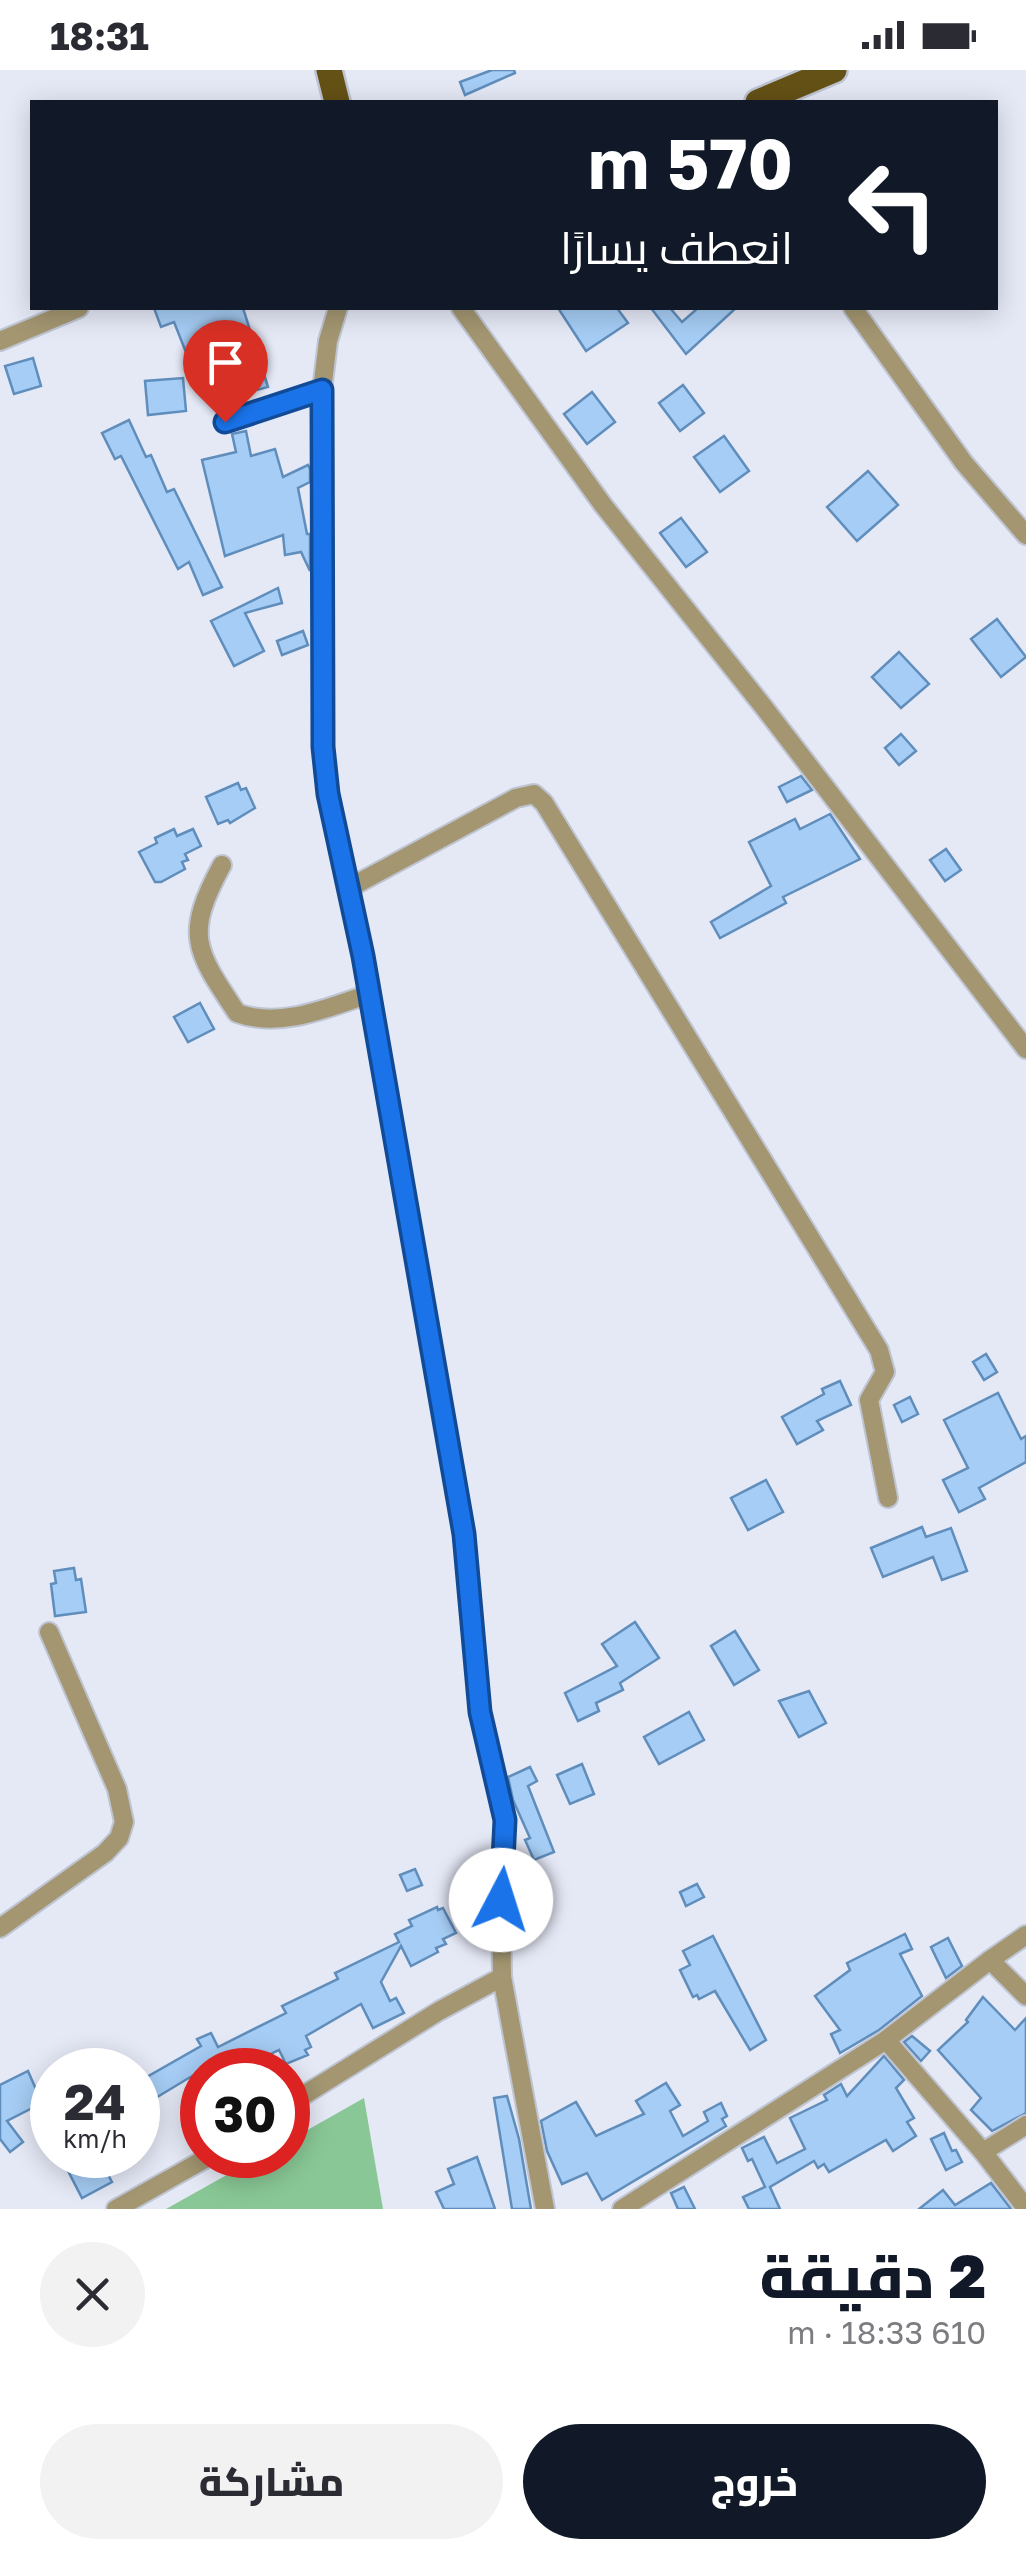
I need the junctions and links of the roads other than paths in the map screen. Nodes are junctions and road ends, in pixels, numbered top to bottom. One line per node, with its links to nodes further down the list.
1 (329, 70): 3 (main road)
2 (834, 70): 4 (main road)
3 (336, 100)
4 (763, 100)
5 (74, 310): 9 (street)
6 (337, 310): 10 (street)
7 (463, 310): 16 (street)
8 (854, 310): 12 (street)
9 (0, 341)
10 (322, 390): 11 (street); 14 (street)
11 (225, 422)
12 (1026, 535)
13 (222, 866): 15 (street)
14 (350, 888): 15 (street); 17 (street)
15 (369, 994): 22 (street)
16 (1026, 1049)
17 (888, 1498)
18 (50, 1632): 19 (street)
19 (0, 1928)
20 (1026, 1935): 21 (street)
21 (990, 1960): 23 (street); 24 (street)
22 (502, 1978): 25 (street); 31 (street)
23 (1026, 1996)
24 (886, 2040): 27 (street); 32 (street)
25 (310, 2091)
26 (1026, 2125): 27 (street)
27 (982, 2152): 29 (street)
28 (180, 2173): 30 (street)
29 (1026, 2208)
30 (116, 2209)
31 (546, 2209)
32 (622, 2209)

